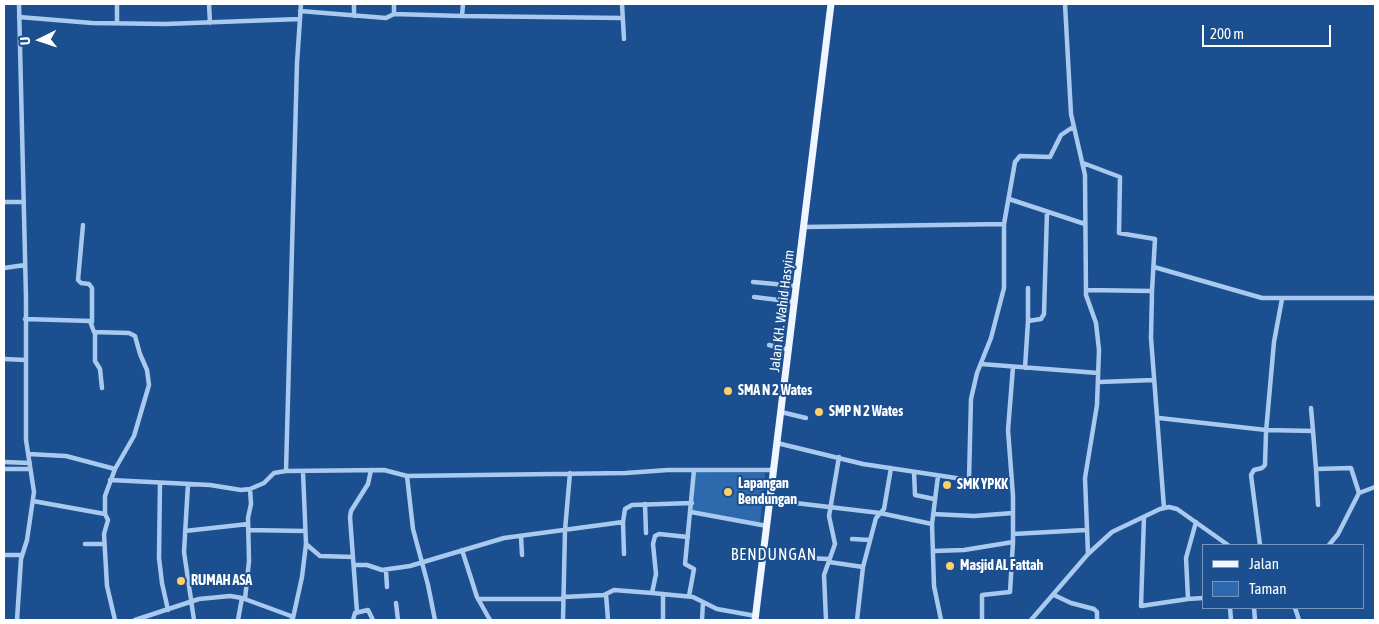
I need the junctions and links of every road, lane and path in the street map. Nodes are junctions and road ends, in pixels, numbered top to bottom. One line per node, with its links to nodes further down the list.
1 (19, 4): 15 (street)
2 (117, 4): 18 (street)
3 (209, 4): 19 (street)
4 (301, 4): 11 (street)
5 (354, 4): 13 (street)
6 (394, 4): 12 (street)
7 (463, 4): 14 (street)
8 (622, 4): 16 (street)
9 (831, 4): 30 (main road, Jalan KH. Wahid Hasyim)
10 (1065, 4): 21 (street)
11 (300, 11): 13 (street); 17 (street)
12 (394, 14): 13 (street); 14 (street)
13 (354, 16)
14 (462, 16): 16 (street)
15 (19, 17): 18 (street); 25 (street)
16 (622, 18): 20 (street)
17 (300, 19): 19 (street); 79 (street)
18 (117, 23): 19 (street)
19 (210, 23)
20 (624, 39)
21 (1073, 127): 22 (street); 23 (street)
22 (1082, 163): 28 (street); 32 (street)
23 (1009, 199): 26 (street); 27 (street)
24 (4, 202): 25 (street)
25 (24, 202): 31 (street)
26 (1047, 212): 28 (street); 46 (street)
27 (1004, 224): 30 (street); 53 (street)
28 (1085, 224): 38 (street)
29 (84, 225): 47 (street)
30 (804, 228): 36 (main road, Jalan KH. Wahid Hasyim)
31 (25, 265): 33 (street); 45 (street)
32 (1154, 267): 39 (street); 42 (street)
33 (4, 268)
34 (753, 282): 35 (street)
35 (786, 285): 36 (street); 43 (street)
36 (798, 286): 44 (main road, Jalan KH. Wahid Hasyim)
37 (1028, 288): 46 (street)
38 (1086, 290): 39 (street); 56 (street)
39 (1152, 291): 57 (street)
40 (754, 298): 43 (street)
41 (1375, 298): 42 (street)
42 (1282, 299): 64 (street)
43 (784, 301): 44 (street)
44 (795, 302): 50 (main road, Jalan KH. Wahid Hasyim)
45 (25, 319): 47 (street); 52 (street)
46 (1028, 321): 55 (street)
47 (92, 322): 48 (street)
48 (95, 332): 59 (street); 73 (street)
49 (769, 345): 50 (street)
50 (789, 350): 61 (main road, Jalan KH. Wahid Hasyim)
51 (4, 359): 52 (street)
52 (26, 360): 67 (street)
53 (981, 364): 54 (street); 84 (street)
54 (1013, 367): 55 (street); 101 (street)
55 (1025, 368): 56 (street)
56 (1098, 373): 58 (street)
57 (1154, 380): 58 (street); 63 (street)
58 (1099, 382): 111 (street)
59 (102, 388)
60 (1311, 408): 65 (street)
61 (781, 412): 62 (street); 66 (main road, Jalan KH. Wahid Hasyim)
62 (806, 418)
63 (1159, 418): 64 (street); 98 (street)
64 (1266, 430): 65 (street); 125 (street)
65 (1313, 431): 74 (street)
66 (778, 443): 68 (street); 78 (main road, Jalan KH. Wahid Hasyim)
67 (28, 454): 70 (street); 73 (street)
68 (839, 457): 71 (street); 97 (street)
69 (4, 462): 70 (street)
70 (30, 463): 75 (street)
71 (891, 468): 81 (street); 100 (street)
72 (4, 469): 75 (street)
73 (115, 469): 85 (street)
74 (1316, 469): 90 (street); 96 (street)
75 (30, 470): 93 (street)
76 (371, 470): 80 (street); 83 (street); 135 (street)
77 (694, 470): 78 (street); 82 (street); 94 (street)
78 (774, 470): 92 (main road, Jalan KH. Wahid Hasyim)
79 (286, 471): 80 (street); 89 (street)
80 (303, 472): 113 (street)
81 (914, 472): 84 (street); 91 (street)
82 (570, 473): 83 (street); 110 (street)
83 (407, 476): 137 (street)
84 (938, 476): 91 (street)
85 (110, 480): 86 (street); 102 (street)
86 (160, 483): 87 (street); 155 (street)
87 (188, 484): 89 (street); 112 (street)
88 (1375, 487): 90 (street)
89 (250, 489): 109 (street)
90 (1359, 493): 126 (street)
91 (934, 499): 103 (street)
92 (770, 500): 97 (street); 108 (main road, Jalan KH. Wahid Hasyim)
93 (33, 502): 102 (street); 132 (street)
94 (692, 503): 95 (street); 99 (street)
95 (645, 504): 105 (street); 114 (street)
96 (1318, 505)
97 (830, 507): 100 (street); 136 (street)
98 (1164, 508): 104 (street); 106 (street)
99 (691, 512): 108 (street); 117 (street)
100 (880, 513): 107 (street); 119 (street)
101 (1013, 513): 103 (street); 115 (street)
102 (104, 514): 122 (street)
103 (933, 514): 107 (street)
104 (1144, 517): 131 (street); 151 (street)
105 (623, 522): 110 (street); 130 (street)
106 (1196, 522): 124 (street); 151 (street)
107 (932, 524): 128 (street)
108 (767, 526): 134 (main road, Jalan KH. Wahid Hasyim)
109 (248, 527): 112 (street); 113 (street); 147 (street)
110 (565, 530): 116 (street); 148 (street)
111 (1086, 530): 115 (street); 131 (street)
112 (185, 531): 152 (street)
113 (306, 531): 123 (street)
114 (646, 533)
115 (1013, 534): 120 (street)
116 (521, 536): 127 (street); 133 (street)
117 (688, 537): 142 (street); 146 (street)
118 (852, 539): 119 (street)
119 (870, 540): 139 (street)
120 (1013, 542): 128 (street); 176 (street)
121 (85, 544): 122 (street)
122 (104, 544): 160 (street)
123 (306, 544): 135 (street); 158 (street)
124 (1227, 544)
125 (1260, 544)
126 (1329, 544)
127 (462, 550): 137 (street); 150 (street)
128 (934, 551): 175 (street)
129 (4, 554): 132 (street)
130 (624, 554)
131 (1088, 554): 145 (street)
132 (22, 555): 159 (street)
133 (522, 555)
134 (763, 556): 136 (street); 157 (main road, Jalan KH. Wahid Hasyim)
135 (353, 557): 138 (street)
136 (829, 560): 139 (street); 173 (street)
137 (423, 563): 140 (street); 167 (street)
138 (354, 565): 140 (street); 156 (street)
139 (863, 568): 174 (street)
140 (386, 570): 141 (street)
141 (387, 587)
142 (652, 593): 143 (street); 144 (street)
143 (606, 594): 148 (street); 170 (street)
144 (662, 594): 146 (street); 171 (street)
145 (1054, 595): 177 (street); 178 (street)
146 (689, 596): 154 (street)
147 (244, 598): 152 (street); 158 (street); 163 (street)
148 (563, 598): 150 (street); 169 (street)
149 (1202, 598): 151 (street)
150 (478, 599): 168 (street)
151 (1188, 599)
152 (192, 601): 155 (street); 162 (street)
153 (396, 602): 166 (street)
154 (703, 602): 157 (street); 172 (street)
155 (168, 610): 161 (street)
156 (357, 612): 164 (street); 165 (street)
157 (756, 618)
158 (293, 619)
159 (17, 620)
160 (115, 620)
161 (135, 620)
162 (194, 620)
163 (238, 620)
164 (353, 620)
165 (373, 620)
166 (398, 620)
167 (435, 620)
168 (490, 620)
169 (563, 620)
170 (608, 620)
171 (663, 620)
172 (702, 620)
173 (826, 620)
174 (857, 620)
175 (941, 620)
176 (982, 620)
177 (1032, 620)
178 (1097, 620)

